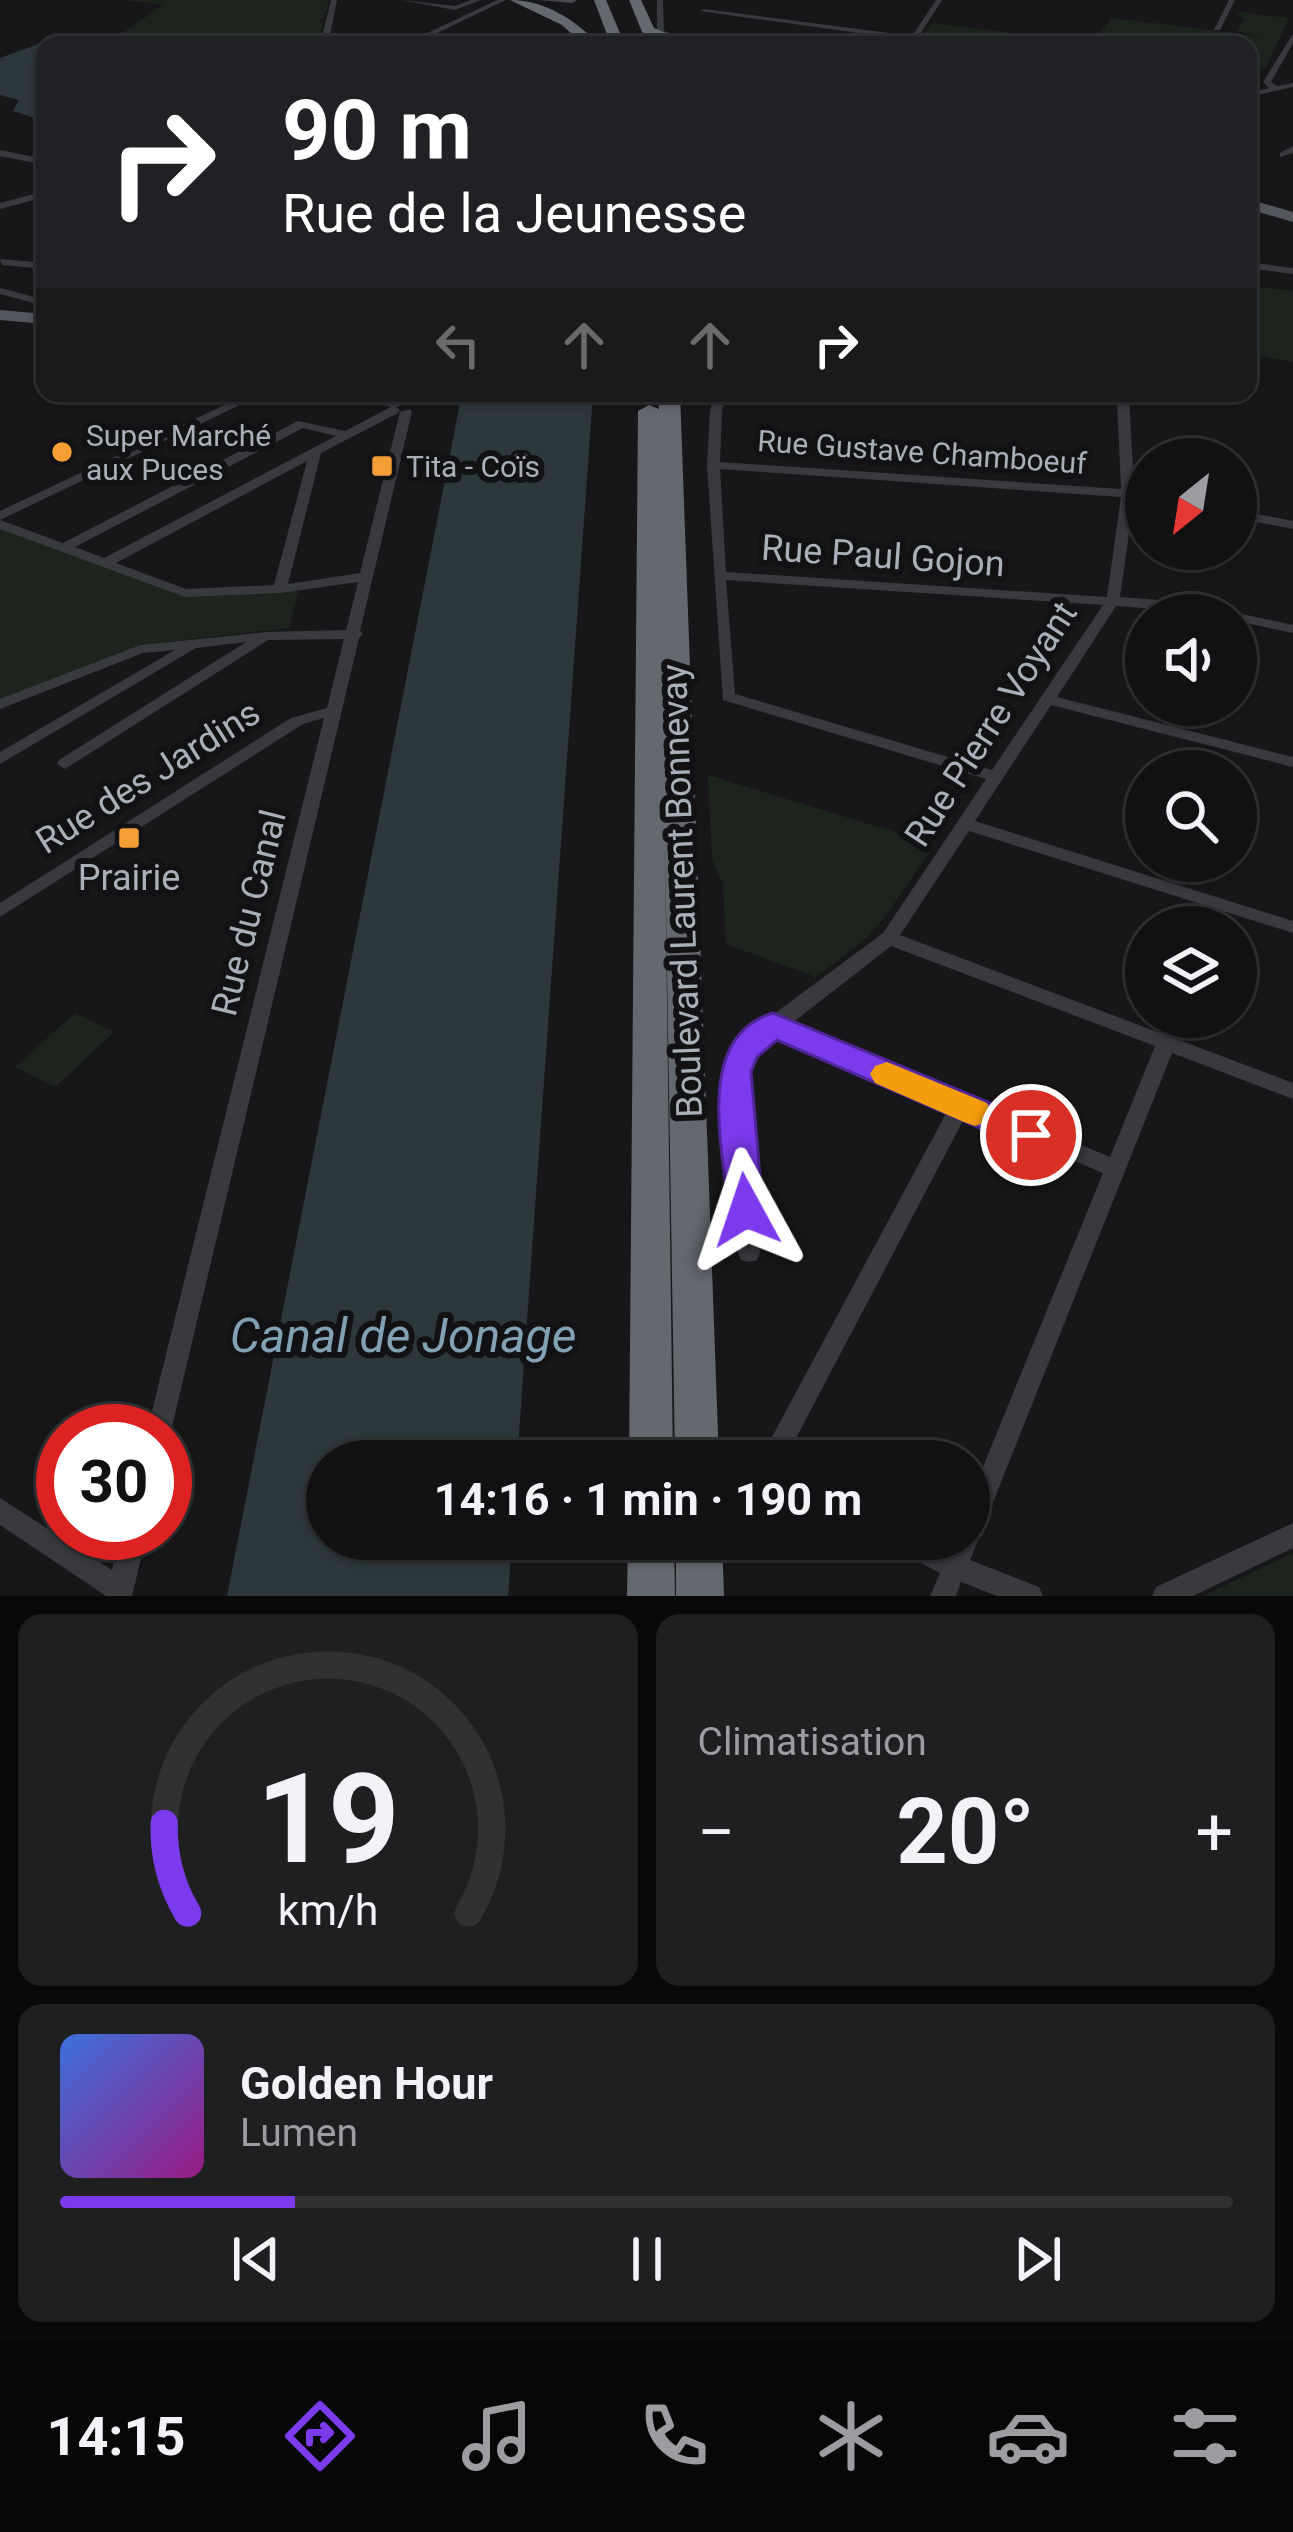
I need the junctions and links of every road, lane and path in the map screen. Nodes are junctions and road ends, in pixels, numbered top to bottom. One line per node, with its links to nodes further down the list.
1 (334, 0): 18 (street)
2 (404, 0): 3 (street)
3 (478, 0)
4 (503, 0): 19 (street)
5 (516, 0): 20 (highway)
6 (544, 0): 7 (main road)
7 (570, 0)
8 (588, 0): 21 (highway)
9 (600, 0): 22 (highway)
10 (614, 0): 23 (highway)
11 (626, 0): 24 (highway)
12 (660, 0): 26 (street)
13 (939, 0): 28 (street)
14 (1232, 0): 17 (street)
15 (639, 5): 25 (highway)
16 (704, 11): 27 (street)
17 (1217, 28)
18 (326, 36)
19 (426, 36)
20 (583, 36)
21 (591, 36)
22 (627, 36)
23 (629, 36)
24 (636, 36)
25 (660, 36)
26 (671, 36)
27 (876, 36)
28 (914, 36)
29 (1293, 36): 31 (street)
30 (1293, 86): 31 (street)
31 (1274, 88): 32 (street); 33 (street)
32 (1257, 93)
33 (1293, 96)
34 (0, 153): 35 (street)
35 (36, 160)
36 (36, 196): 37 (street)
37 (0, 206)
38 (1257, 207): 39 (main road)
39 (1293, 217)
40 (1, 259): 41 (street)
41 (36, 265)
42 (1257, 266): 43 (street)
43 (1293, 271)
44 (0, 291): 45 (street)
45 (36, 307)
46 (0, 311): 47 (main road)
47 (36, 311)
48 (242, 402): 63 (street)
49 (635, 402): 55 (highway)
50 (649, 402): 55 (highway, Boulevard Laurent Bonnevay)
51 (670, 402): 97 (highway, Boulevard Laurent Bonnevay)
52 (713, 402): 59 (street)
53 (1123, 402): 57 (street, Rue Pierre Voyant)
54 (404, 404): 56 (street); 68 (street, Rue du Canal)
55 (650, 430): 96 (highway, Boulevard Laurent Bonnevay)
56 (342, 434): 58 (street); 65 (street)
57 (1125, 438)
58 (316, 450): 66 (street); 69 (street)
59 (713, 465): 60 (street, Rue Gustave Chamboeuf); 67 (street)
60 (1125, 492)
61 (1125, 514): 70 (street, Rue Pierre Voyant)
62 (1257, 518): 64 (street)
63 (0, 520): 65 (street)
64 (1293, 525)
65 (64, 548): 66 (street)
66 (105, 562): 69 (street)
67 (722, 575): 70 (street, Rue Paul Gojon); 84 (street)
68 (368, 576): 69 (street); 74 (street, Rue du Canal)
69 (280, 589)
70 (1113, 600): 71 (street, Rue Paul Gojon); 78 (street, Rue Pierre Voyant)
71 (1125, 601)
72 (1257, 621): 73 (street, Rue Paul Gojon)
73 (1293, 629)
74 (356, 634): 75 (street); 80 (street, Rue du Canal)
75 (266, 636): 76 (street); 77 (street)
76 (190, 645): 77 (street); 79 (street); 81 (street)
77 (218, 668): 83 (street)
78 (1048, 699): 82 (street); 84 (street, Rue Pierre Voyant)
79 (0, 704)
80 (335, 710): 86 (street, Rue des Jardins); 95 (street, Rue du Canal)
81 (0, 759)
82 (1293, 762)
83 (65, 764)
84 (996, 777): 85 (street, Rue Pierre Voyant)
85 (965, 824): 87 (street); 88 (street, Rue Pierre Voyant)
86 (0, 910)
87 (1293, 927)
88 (889, 938): 89 (street, Rue Pierre Voyant); 90 (street)
89 (773, 1024): 92 (street); 94 (street, Rue Pierre Voyant)
90 (1166, 1043): 91 (street); 93 (street)
91 (1293, 1090)
92 (960, 1107): 93 (street); 98 (street)
93 (1114, 1168): 99 (street)
94 (749, 1253)
95 (166, 1404)
96 (651, 1440)
97 (696, 1440)
98 (783, 1440)
99 (990, 1480)
100 (0, 1510): 108 (street)
101 (1293, 1534): 113 (street)
102 (128, 1560): 108 (street)
103 (651, 1560): 109 (highway)
104 (699, 1560): 110 (highway)
105 (942, 1560): 107 (street)
106 (958, 1560): 107 (street)
107 (955, 1567): 111 (street); 112 (street)
108 (120, 1593)
109 (651, 1596)
110 (700, 1596)
111 (943, 1596)
112 (1030, 1596)
113 (1165, 1596)

